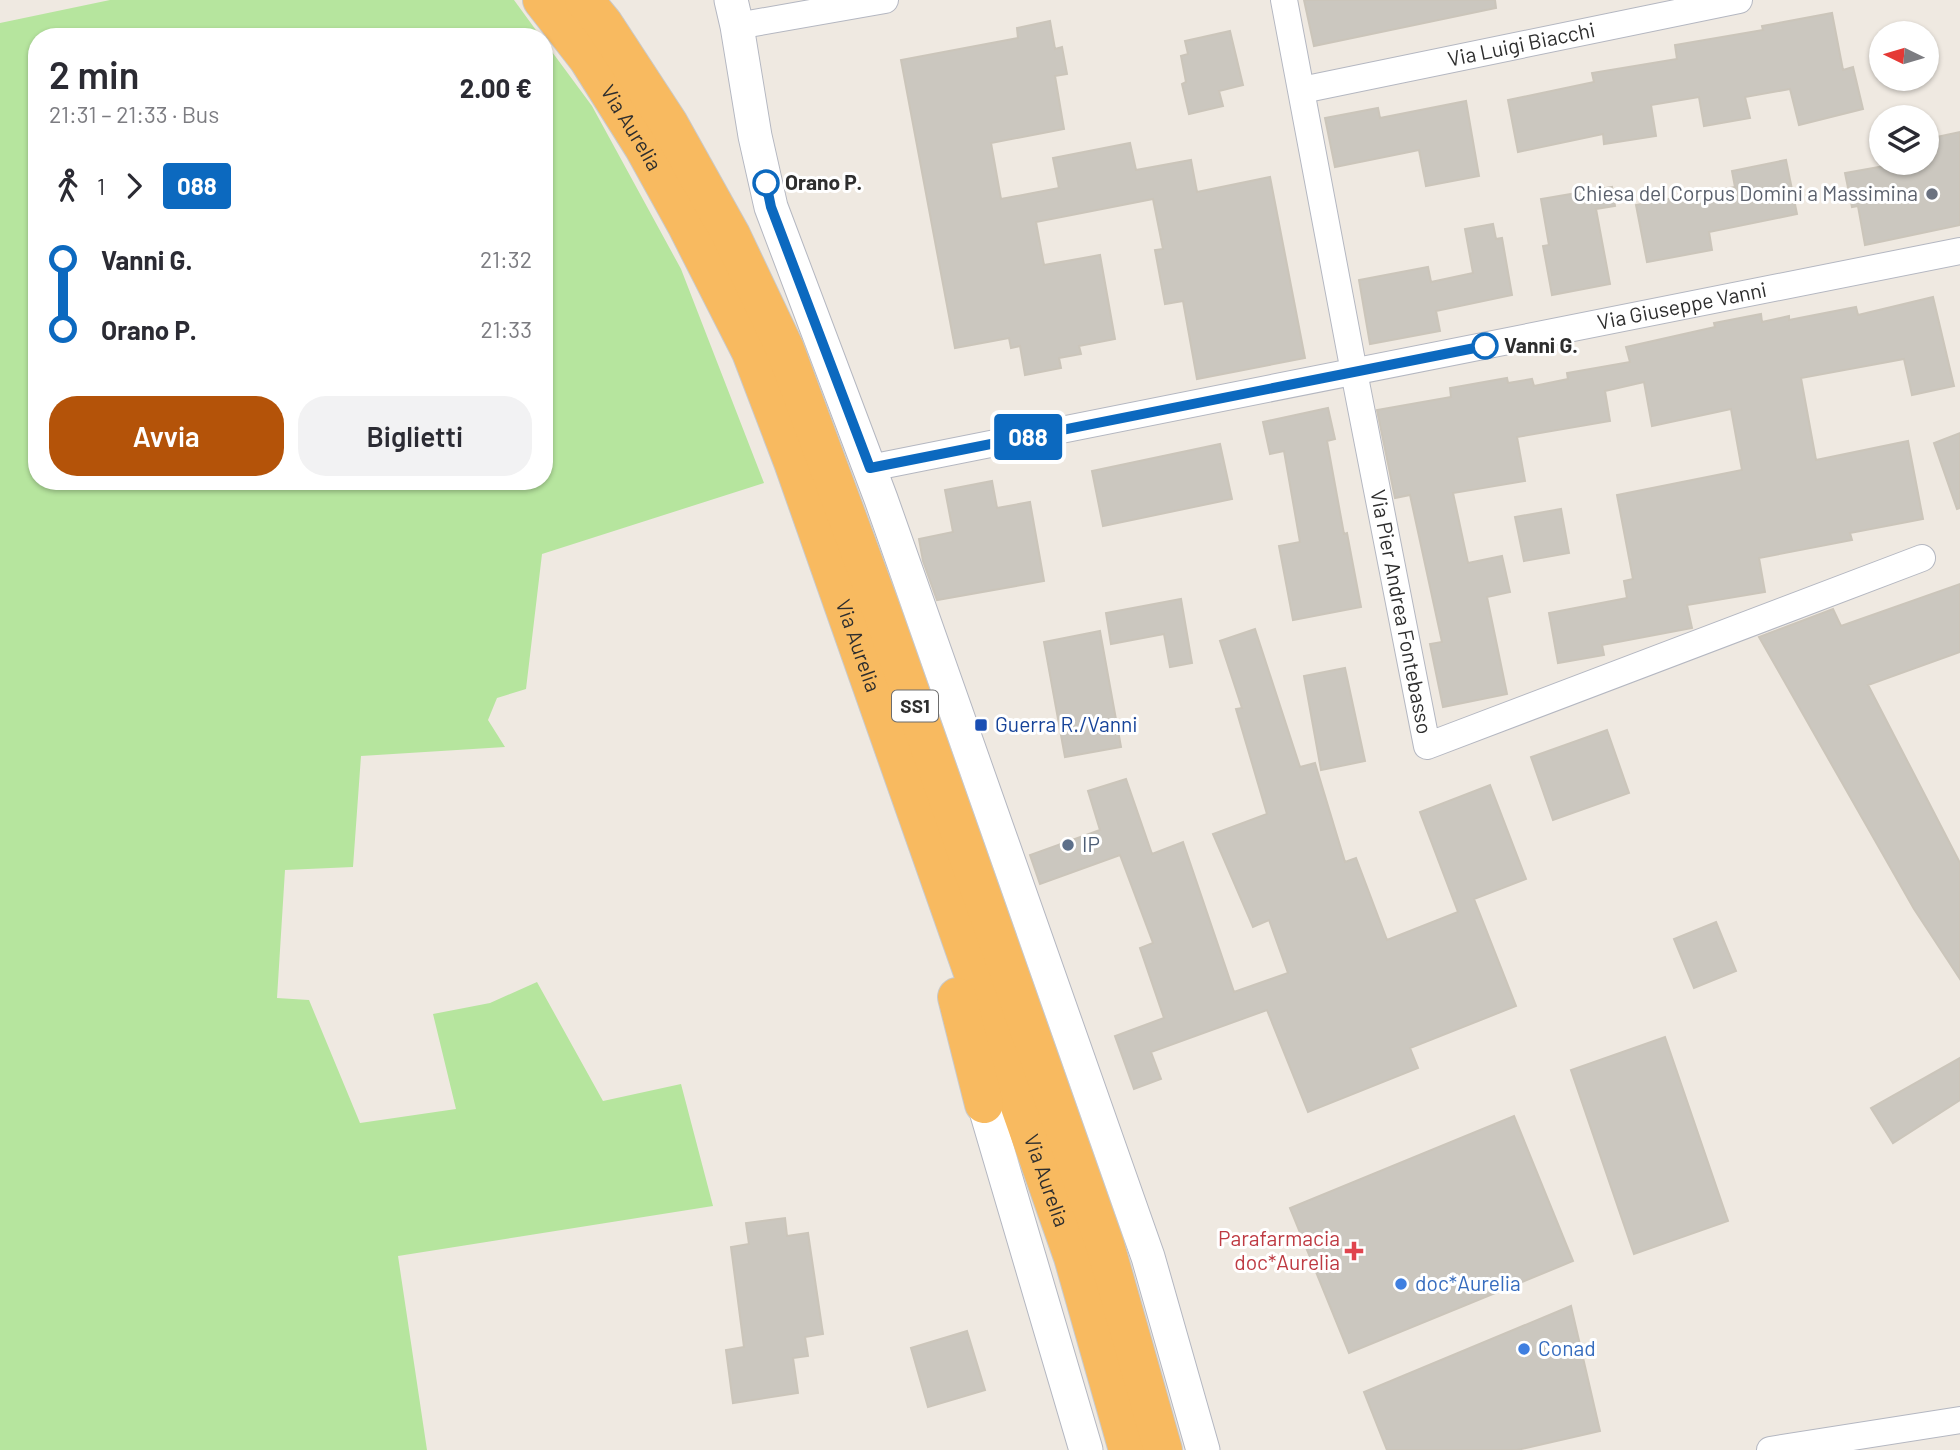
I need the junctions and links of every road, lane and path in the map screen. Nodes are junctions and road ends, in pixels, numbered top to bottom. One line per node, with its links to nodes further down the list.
1 (542, 0): 12 (highway, Via Aurelia / SS1)
2 (584, 0): 17 (highway, Via Aurelia / SS1)
3 (885, 0): 6 (street)
4 (1284, 0): 7 (street, Via Pier Andrea Fontebasso)
5 (1739, 0): 7 (street, Via Luigi Biacchi)
6 (734, 13): 10 (street)
7 (1302, 90): 9 (street, Via Pier Andrea Fontebasso)
8 (1960, 251): 9 (street, Via Giuseppe Vanni)
9 (1353, 372): 10 (street, Via Giuseppe Vanni); 11 (street, Via Pier Andrea Fontebasso)
10 (870, 468): 18 (street)
11 (1922, 558)
12 (927, 847): 13 (highway); 16 (highway, Via Aurelia / SS1)
13 (984, 1104): 15 (street, Via Aurelia)
14 (1960, 1420): 19 (street)
15 (1086, 1450)
16 (1128, 1450)
17 (1163, 1450)
18 (1203, 1450)
19 (1770, 1450)

